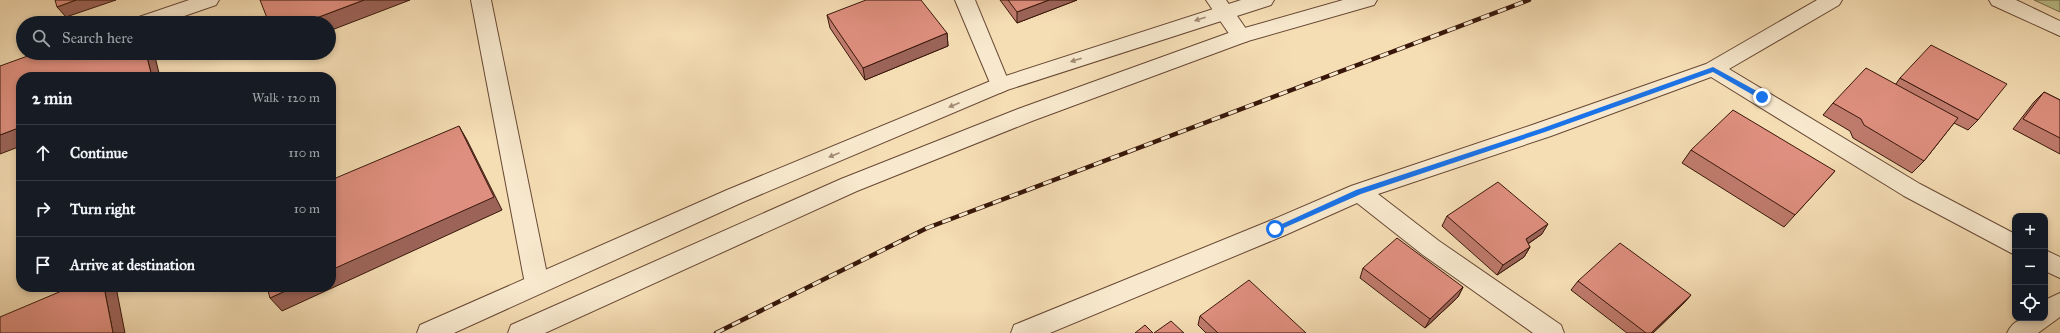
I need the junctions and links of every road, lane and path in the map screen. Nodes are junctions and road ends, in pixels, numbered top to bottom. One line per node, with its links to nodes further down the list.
1 (209, 0): 9 (street)
2 (481, 0): 18 (street)
3 (965, 0): 13 (street)
4 (1264, 0): 8 (street)
5 (1367, 0): 11 (street)
6 (1832, 0): 12 (street)
7 (1999, 0): 10 (street)
8 (1219, 6): 11 (street); 13 (street, one-way to 13)
9 (163, 16)
10 (2060, 29)
11 (1241, 36): 23 (street)
12 (1713, 70): 14 (street); 15 (street)
13 (1000, 86): 18 (street, one-way to 18)
14 (1358, 192): 24 (street); 25 (street)
15 (2012, 243)
16 (2048, 262): 17 (street)
17 (2060, 268)
18 (537, 284): 22 (street)
19 (2060, 302): 20 (street)
20 (2048, 312)
21 (2035, 321): 26 (street)
22 (430, 333)
23 (520, 333)
24 (1023, 333)
25 (1552, 333)
26 (2019, 333)

